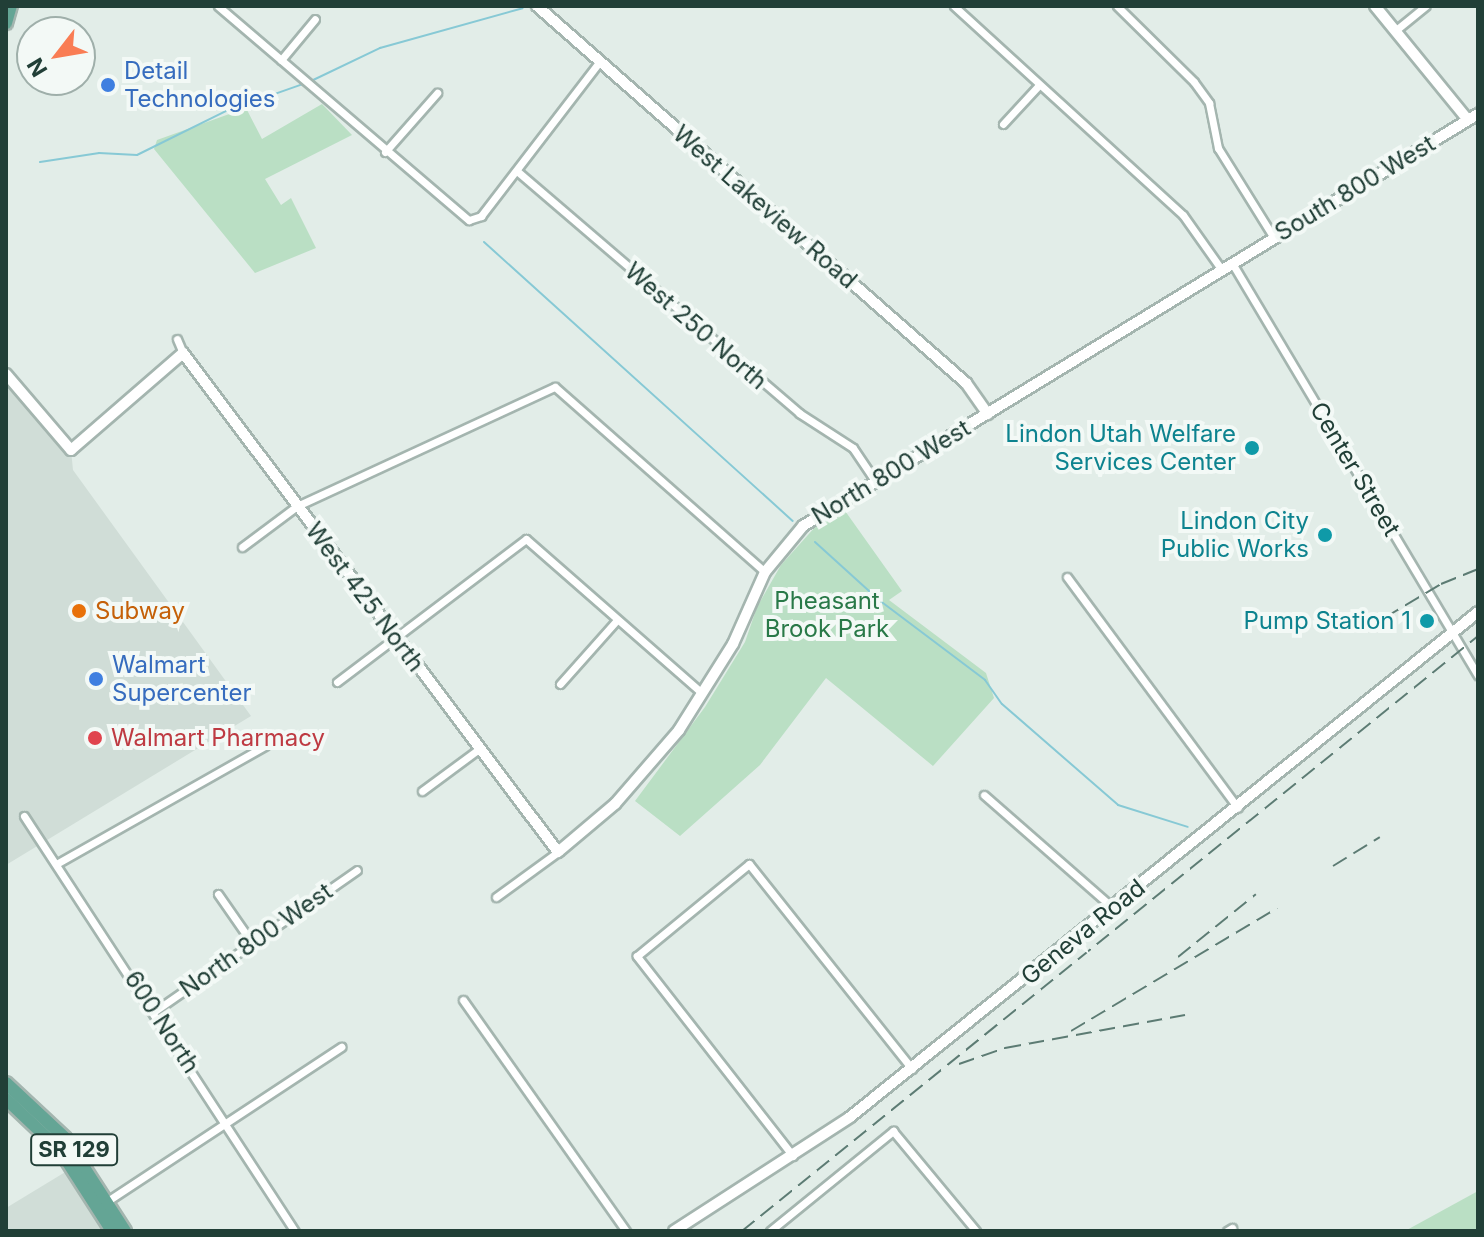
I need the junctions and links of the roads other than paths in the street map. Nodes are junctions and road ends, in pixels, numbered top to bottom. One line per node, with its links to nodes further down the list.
1 (11, 6): 9 (main road)
2 (218, 6): 11 (street)
3 (537, 6): 12 (street, West Lakeview Road)
4 (954, 6): 13 (street)
5 (1117, 6): 20 (street)
6 (1375, 6): 10 (street)
7 (1426, 6): 10 (street)
8 (315, 19): 11 (street)
9 (6, 23)
10 (1396, 30): 16 (street)
11 (281, 60): 18 (street)
12 (600, 61): 19 (street); 26 (street, West Lakeview Road)
13 (1039, 85): 17 (street); 22 (street)
14 (437, 93): 18 (street)
15 (1478, 114): 16 (street, South 800 West)
16 (1468, 120): 20 (street, South 800 West)
17 (1003, 124)
18 (385, 152): 19 (street)
19 (517, 171): 27 (street, West 250 North)
20 (1274, 238): 21 (street, South 800 West)
21 (1232, 263): 22 (street, North 800 West); 34 (street, Center Street)
22 (1222, 270): 26 (street, North 800 West)
23 (177, 339): 24 (street, West 425 North)
24 (183, 353): 25 (street); 28 (street, West 425 North)
25 (6, 374)
26 (988, 414): 27 (street, North 800 West)
27 (874, 479): 30 (street, North 800 West)
28 (297, 506): 29 (street); 30 (street); 35 (street, West 425 North)
29 (242, 547)
30 (765, 572): 39 (street, North 800 West)
31 (1067, 577): 44 (street)
32 (1478, 612): 34 (street, Geneva Road)
33 (617, 620): 35 (street); 38 (street); 39 (street)
34 (1452, 633): 36 (street, Center Street); 44 (street, Geneva Road)
35 (396, 638): 37 (street); 41 (street, West 425 North)
36 (1478, 675)
37 (337, 682)
38 (560, 684)
39 (702, 693): 46 (street, North 800 West)
40 (265, 746): 47 (street)
41 (479, 749): 42 (street); 46 (street, West 425 North)
42 (422, 791)
43 (984, 795): 51 (street)
44 (1238, 808): 51 (street, Geneva Road)
45 (24, 816): 47 (street, 600 North)
46 (558, 852): 50 (street, North 800 West)
47 (58, 863): 54 (street, 600 North)
48 (357, 870): 52 (street, North 800 West)
49 (218, 894): 52 (street)
50 (496, 897)
51 (1113, 908): 56 (street, Geneva Road)
52 (252, 943): 54 (street, North 800 West)
53 (463, 1000): 65 (street)
54 (155, 1011): 59 (street, 600 North)
55 (341, 1047): 59 (street)
56 (912, 1069): 60 (street, Geneva Road); 60 (street)
57 (6, 1083): 61 (main road, SR 129)
58 (6, 1099): 61 (main road, SR 129)
59 (227, 1125): 61 (street); 64 (street, 600 North)
60 (793, 1156): 66 (street, Geneva Road)
61 (102, 1204): 62 (main road, SR 129); 63 (main road, SR 129)
62 (112, 1231)
63 (125, 1231)
64 (295, 1231)
65 (626, 1231)
66 (674, 1231)
67 (770, 1231): 68 (street)
68 (976, 1231)

